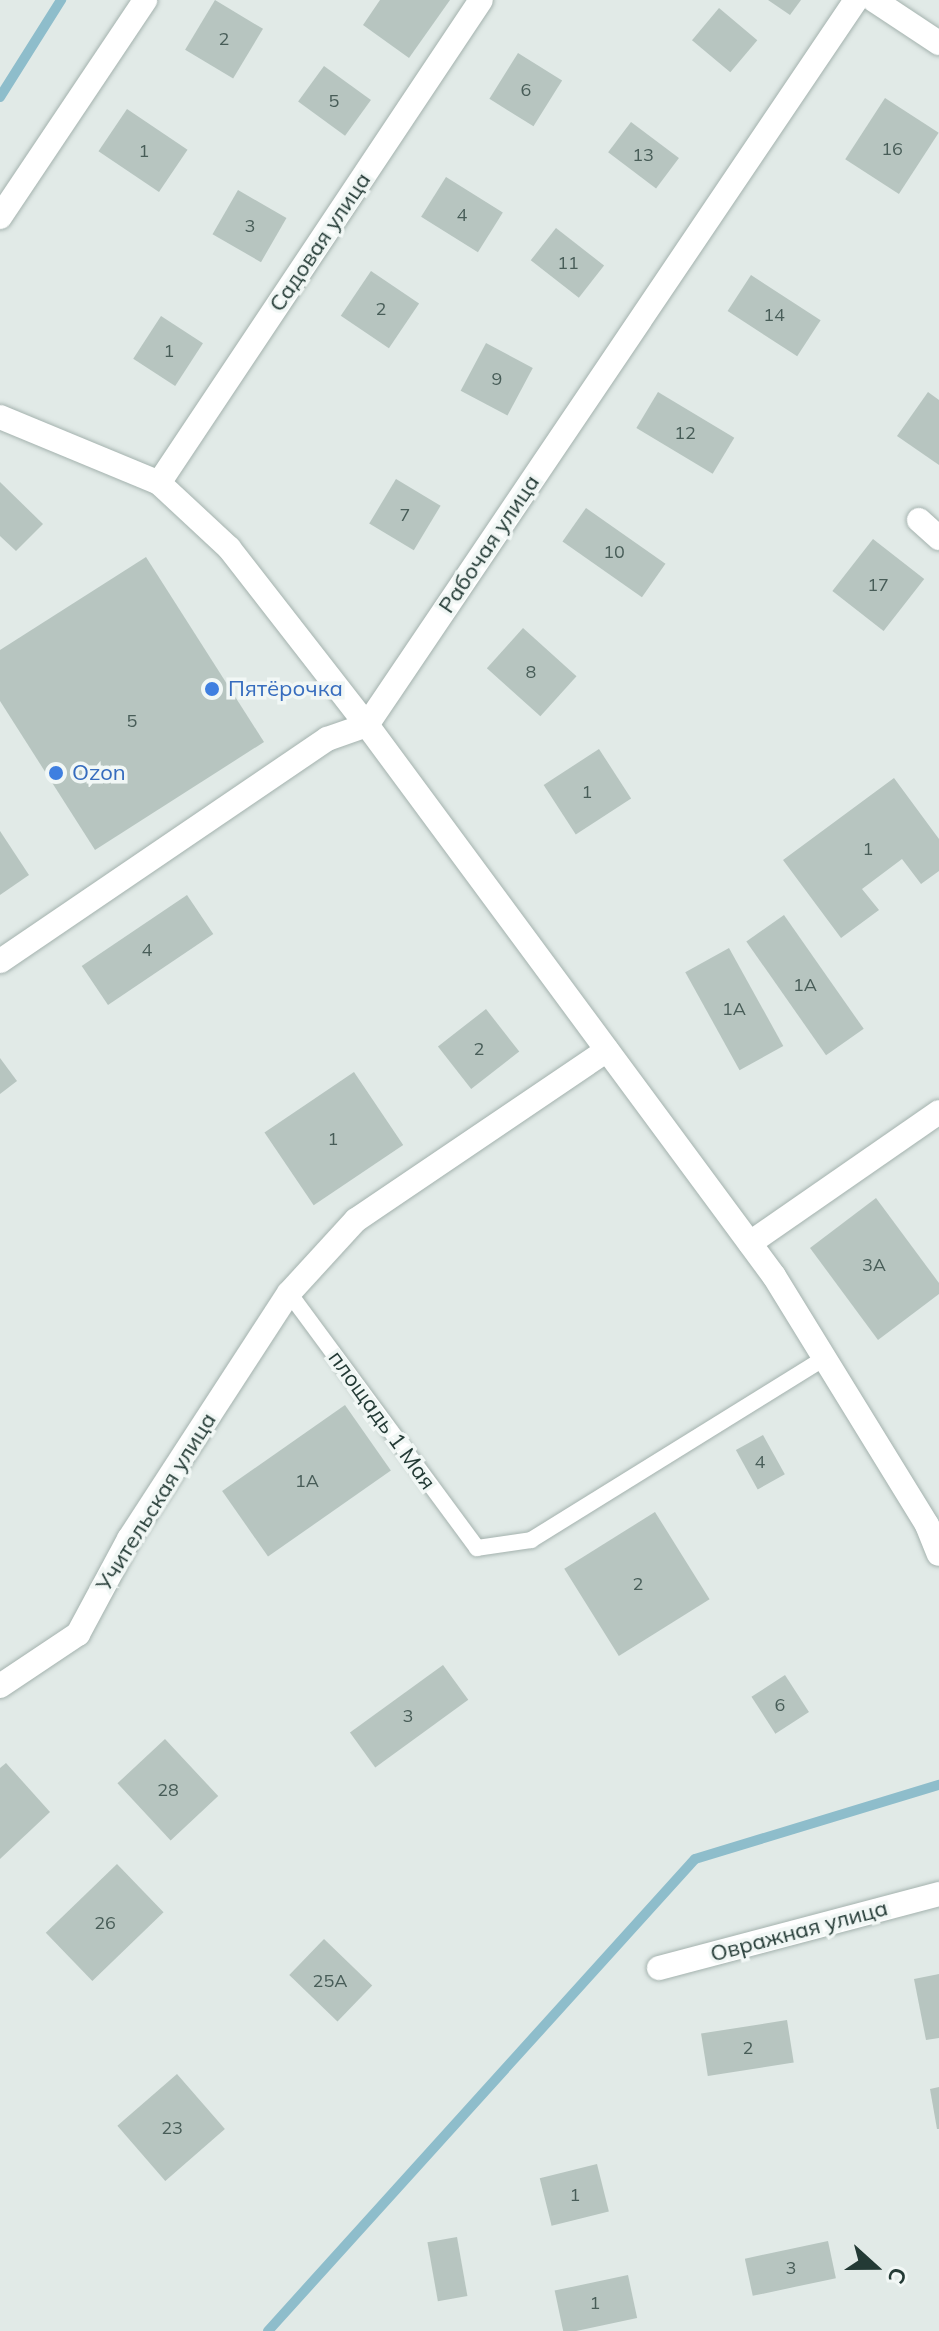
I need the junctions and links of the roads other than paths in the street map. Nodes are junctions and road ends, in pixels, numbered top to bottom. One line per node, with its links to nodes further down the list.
1 (145, 0): 6 (street)
2 (481, 0): 8 (street, Садовая улица)
3 (856, 0): 11 (street, Рабочая улица)
4 (874, 0): 5 (street)
5 (939, 43)
6 (0, 217)
7 (0, 417): 8 (street)
8 (159, 483): 11 (street)
9 (919, 520): 10 (street)
10 (939, 538)
11 (367, 725): 12 (street); 13 (street)
12 (0, 961)
13 (607, 1050): 15 (street); 16 (street)
14 (939, 1112): 15 (street)
15 (750, 1243): 17 (street)
16 (289, 1293): 17 (lane, площадь 1 Мая); 19 (street, Учительская улица)
17 (825, 1358): 18 (street)
18 (939, 1554)
19 (0, 1686)
20 (939, 1894): 21 (street, Овражная улица)
21 (659, 1968)

